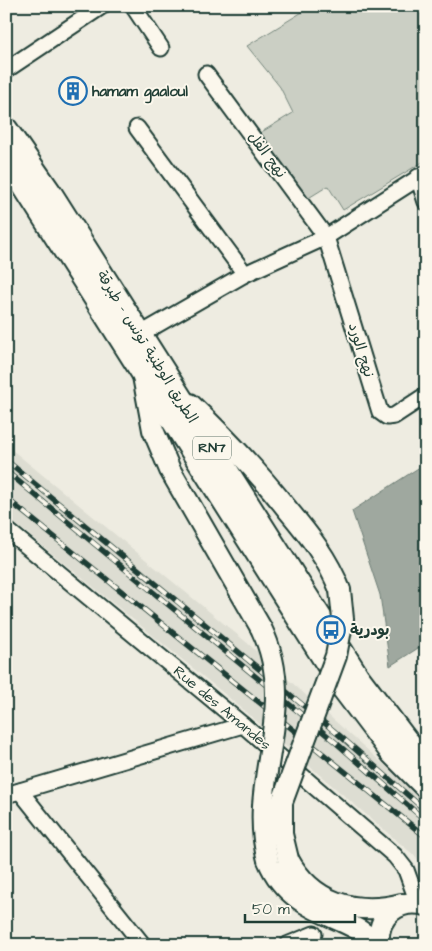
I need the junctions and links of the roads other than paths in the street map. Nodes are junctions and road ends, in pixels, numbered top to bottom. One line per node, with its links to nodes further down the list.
1 (102, 6): 4 (street)
2 (136, 7): 3 (street)
3 (161, 48)
4 (6, 70)
5 (206, 74): 11 (street, نهج الفل)
6 (137, 128): 12 (street)
7 (6, 129): 13 (main road, الطريق الوطنية تونس - طبرقة / RN7)
8 (6, 158): 14 (main road, الطريق الوطنية تونس - طبرقة / RN7)
9 (422, 175): 10 (street); 11 (street)
10 (426, 202)
11 (326, 237): 12 (street); 16 (street, نهج الورد)
12 (245, 274): 13 (street)
13 (139, 335): 15 (main road, الطريق الوطنية تونس - طبرقة / RN7)
14 (142, 372): 19 (main road, الطريق الوطنية تونس - طبرقة / RN7); 25 (street, bridge)
15 (167, 378): 19 (main road, الطريق الوطنية تونس - طبرقة / RN7); 21 (street, bridge)
16 (426, 395)
17 (6, 529): 18 (street, Rue des Amandes)
18 (242, 725): 20 (street); 21 (street, Rue des Amandes)
19 (422, 772)
20 (13, 793): 23 (street)
21 (415, 904): 25 (street)
22 (314, 934): 24 (street)
23 (143, 945)
24 (287, 945)
25 (378, 945)

